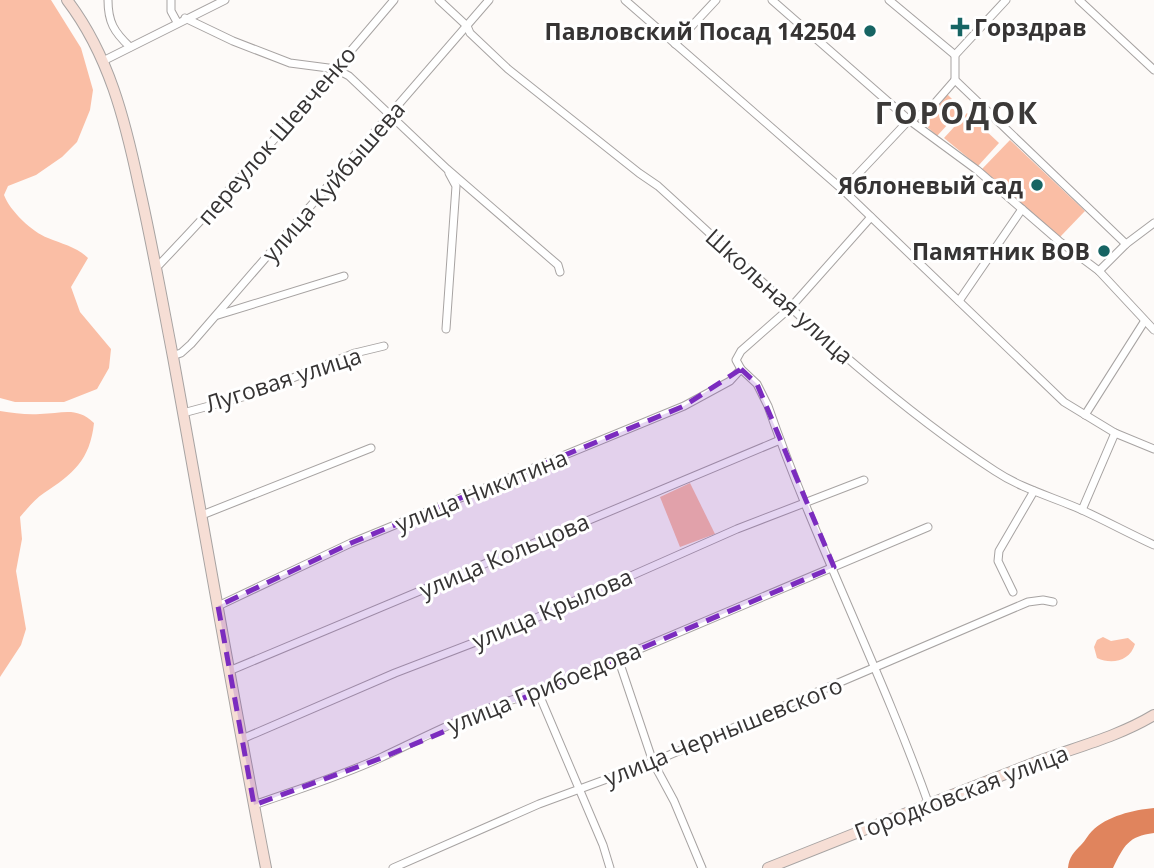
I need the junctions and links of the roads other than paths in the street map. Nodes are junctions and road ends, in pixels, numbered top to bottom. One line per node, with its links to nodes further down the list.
1 (67, 0): 19 (street)
2 (108, 0): 17 (street)
3 (171, 0): 14 (street)
4 (225, 0): 14 (street)
5 (394, 0): 20 (street, переулок Шевченко)
6 (439, 0): 15 (street, Школьная улица)
7 (489, 0): 15 (street, улица Куйбышева)
8 (625, 0): 16 (street)
9 (716, 0): 16 (street)
10 (772, 0): 24 (street)
11 (889, 0): 18 (street)
12 (1006, 0): 18 (street)
13 (1079, 0): 21 (street)
14 (181, 20): 17 (street); 20 (street)
15 (467, 26): 23 (street, улица Куйбышева); 36 (street, Школьная улица)
16 (675, 44): 26 (street)
17 (130, 47): 19 (street)
18 (955, 55): 22 (street)
19 (103, 61): 31 (street)
20 (335, 69): 23 (street); 31 (street, переулок Шевченко)
21 (1154, 70)
22 (955, 80): 24 (street); 30 (street)
23 (391, 114): 25 (street); 37 (street, улица Куйбышева)
24 (909, 120): 26 (street); 27 (street)
25 (447, 169): 33 (street); 39 (street)
26 (843, 190): 28 (street)
27 (1022, 209): 32 (street); 35 (street)
28 (871, 217): 35 (street); 36 (street)
29 (1154, 223): 30 (street)
30 (1126, 244): 32 (street)
31 (156, 268): 42 (street)
32 (1099, 271): 38 (street)
33 (560, 272)
34 (344, 276): 37 (street)
35 (959, 301): 45 (street)
36 (791, 307): 43 (street); 51 (street, Школьная улица)
37 (215, 316): 42 (street, улица Куйбышева)
38 (1144, 322): 40 (street); 45 (street)
39 (446, 329)
40 (1154, 330)
41 (384, 346): 44 (street, Луговая улица)
42 (172, 356): 44 (street)
43 (741, 369): 47 (street); 60 (street, улица Никитина)
44 (183, 412): 54 (street)
45 (1085, 415): 46 (street)
46 (1115, 433): 49 (street); 53 (street)
47 (780, 440): 52 (street); 63 (street, улица Кольцова)
48 (371, 448): 54 (street)
49 (1154, 449)
50 (864, 480): 52 (street, улица Крылова)
51 (1034, 491): 53 (street, Школьная улица); 58 (street)
52 (806, 503): 57 (street); 66 (street, улица Крылова)
53 (1082, 510): 56 (street, Школьная улица)
54 (202, 515): 60 (street)
55 (928, 527): 57 (street, улица Грибоедова)
56 (1154, 545)
57 (834, 567): 61 (street, улица Грибоедова); 62 (street)
58 (1013, 592)
59 (1053, 602): 62 (street, улица Чернышевского)
60 (218, 606): 63 (street)
61 (618, 658): 64 (street, улица Грибоедова); 67 (street)
62 (873, 668): 67 (street, улица Чернышевского); 70 (street)
63 (229, 671): 66 (street)
64 (538, 692): 68 (street); 69 (street, улица Грибоедова)
65 (1154, 715): 70 (street, Городковская улица)
66 (242, 739): 69 (street)
67 (653, 762): 68 (street, улица Чернышевского); 74 (street)
68 (578, 790): 72 (street, улица Чернышевского); 73 (street)
69 (254, 805): 71 (street)
70 (929, 805): 75 (street, Городковская улица)
71 (266, 868)
72 (393, 868)
73 (610, 868)
74 (702, 868)
75 (768, 868)

